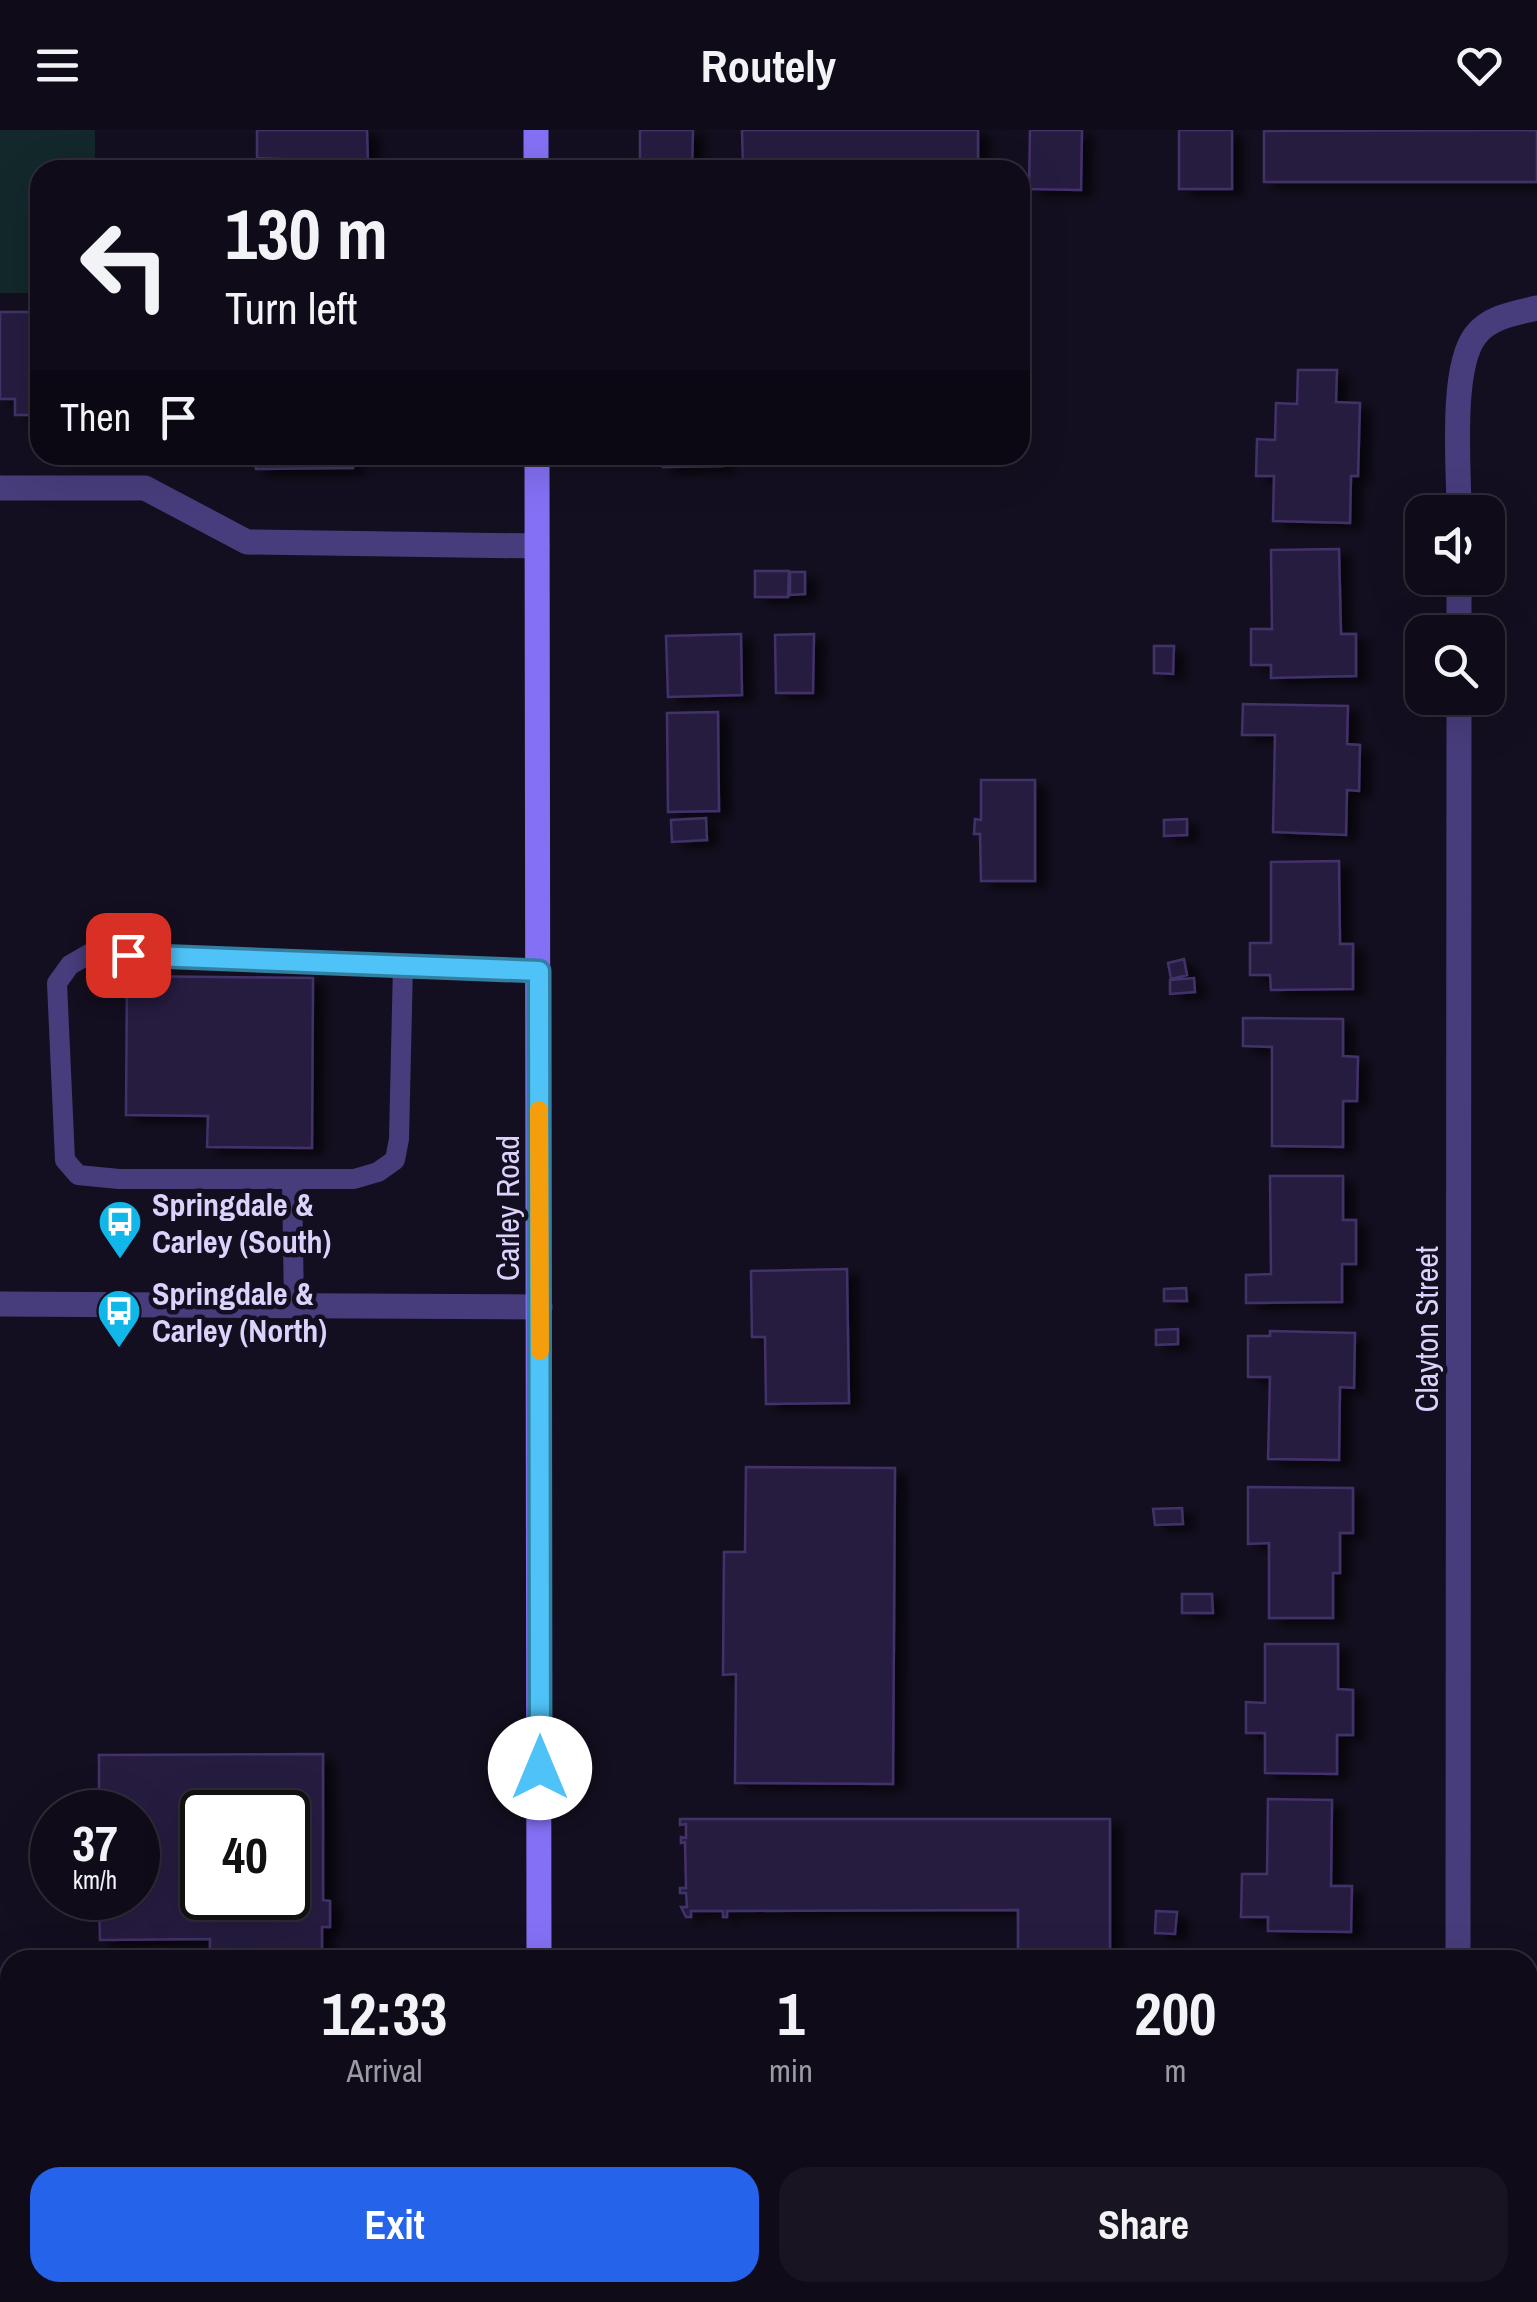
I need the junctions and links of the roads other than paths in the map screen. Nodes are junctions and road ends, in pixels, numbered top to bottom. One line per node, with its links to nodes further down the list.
1 (536, 130): 2 (street)
2 (536, 160)
3 (1537, 308): 6 (street)
4 (537, 465): 7 (street, Carley Road)
5 (0, 488): 7 (street)
6 (1459, 495)
7 (538, 546): 10 (street, Carley Road)
8 (1459, 715): 16 (street, Clayton Street)
9 (403, 965): 10 (lane); 11 (lane); 11 (lane)
10 (539, 971): 14 (street, Carley Road)
11 (292, 1180): 13 (lane)
12 (0, 1304): 13 (street)
13 (294, 1306): 14 (street)
14 (540, 1307): 15 (street, Carley Road)
15 (539, 1950)
16 (1458, 1950)

